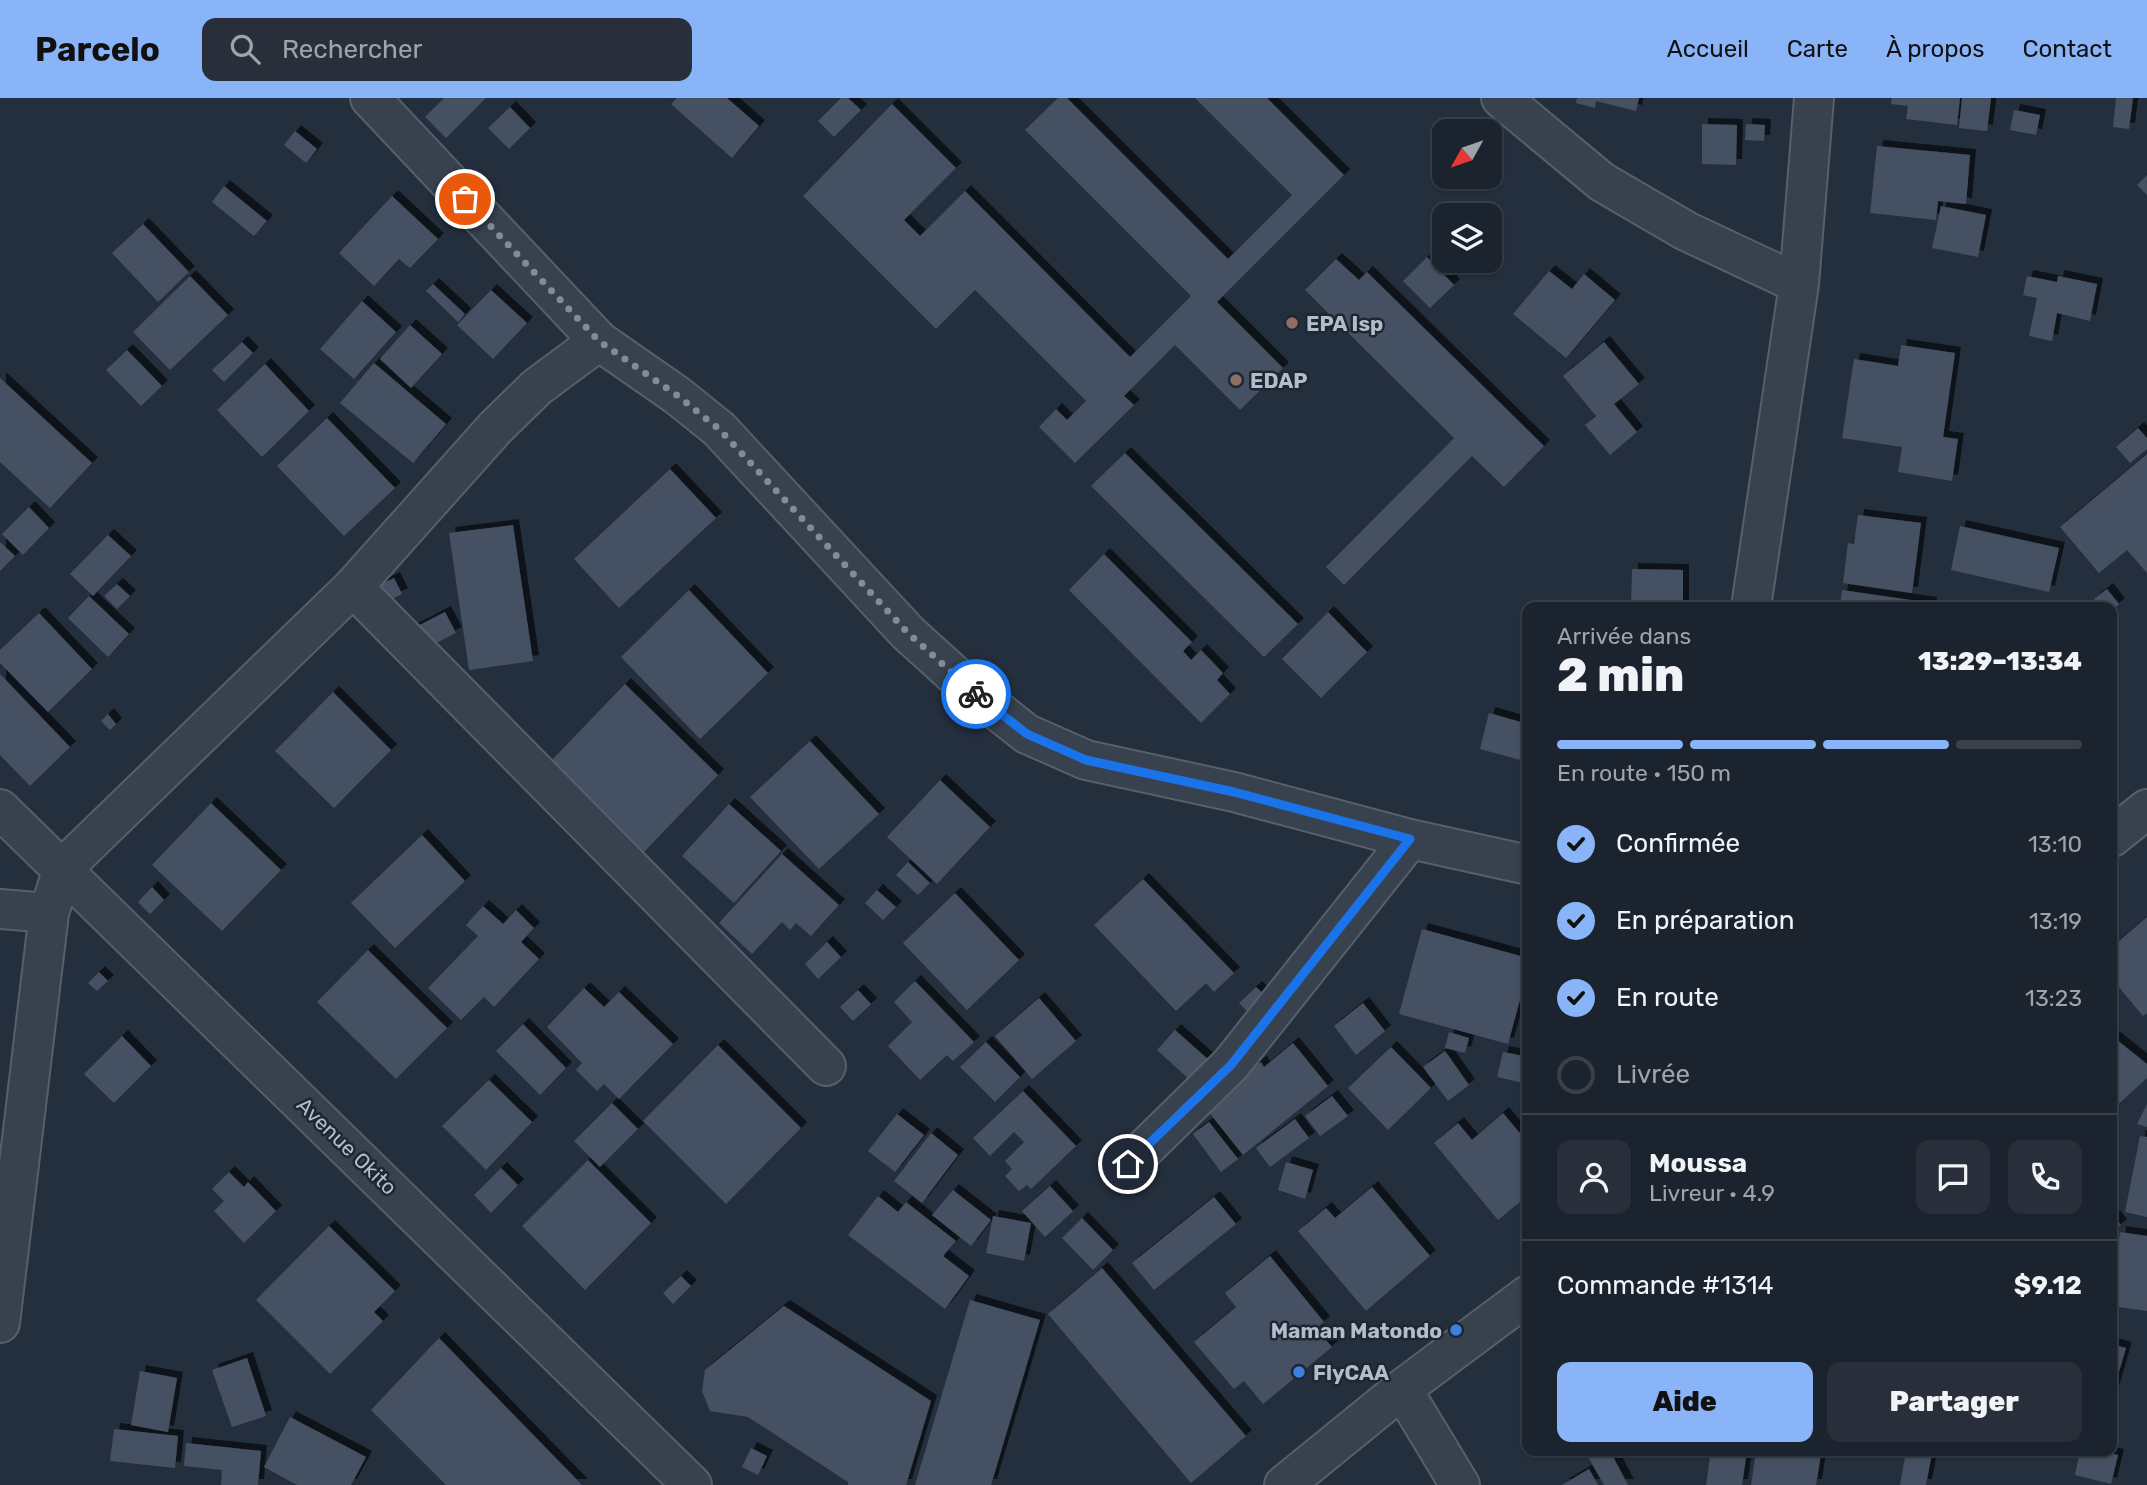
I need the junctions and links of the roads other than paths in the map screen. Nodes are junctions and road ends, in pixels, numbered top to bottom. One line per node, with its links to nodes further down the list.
1 (370, 98): 5 (street)
2 (1501, 98): 4 (street)
3 (1814, 98): 4 (street)
4 (1799, 284): 7 (street)
5 (599, 341): 6 (street); 11 (street)
6 (353, 587): 13 (street); 16 (street)
7 (1752, 602)
8 (0, 809): 13 (street, Avenue Okito)
9 (2147, 809): 10 (street)
10 (2117, 833)
11 (1410, 839): 12 (street); 17 (street)
12 (1522, 864)
13 (62, 868): 15 (street); 21 (street, Avenue Okito)
14 (0, 909): 15 (street)
15 (49, 913): 19 (street)
16 (826, 1066)
17 (1128, 1164)
18 (1522, 1299): 20 (street)
19 (0, 1323)
20 (1402, 1389): 22 (street); 23 (street)
21 (692, 1485)
22 (1284, 1485)
23 (1460, 1485)

